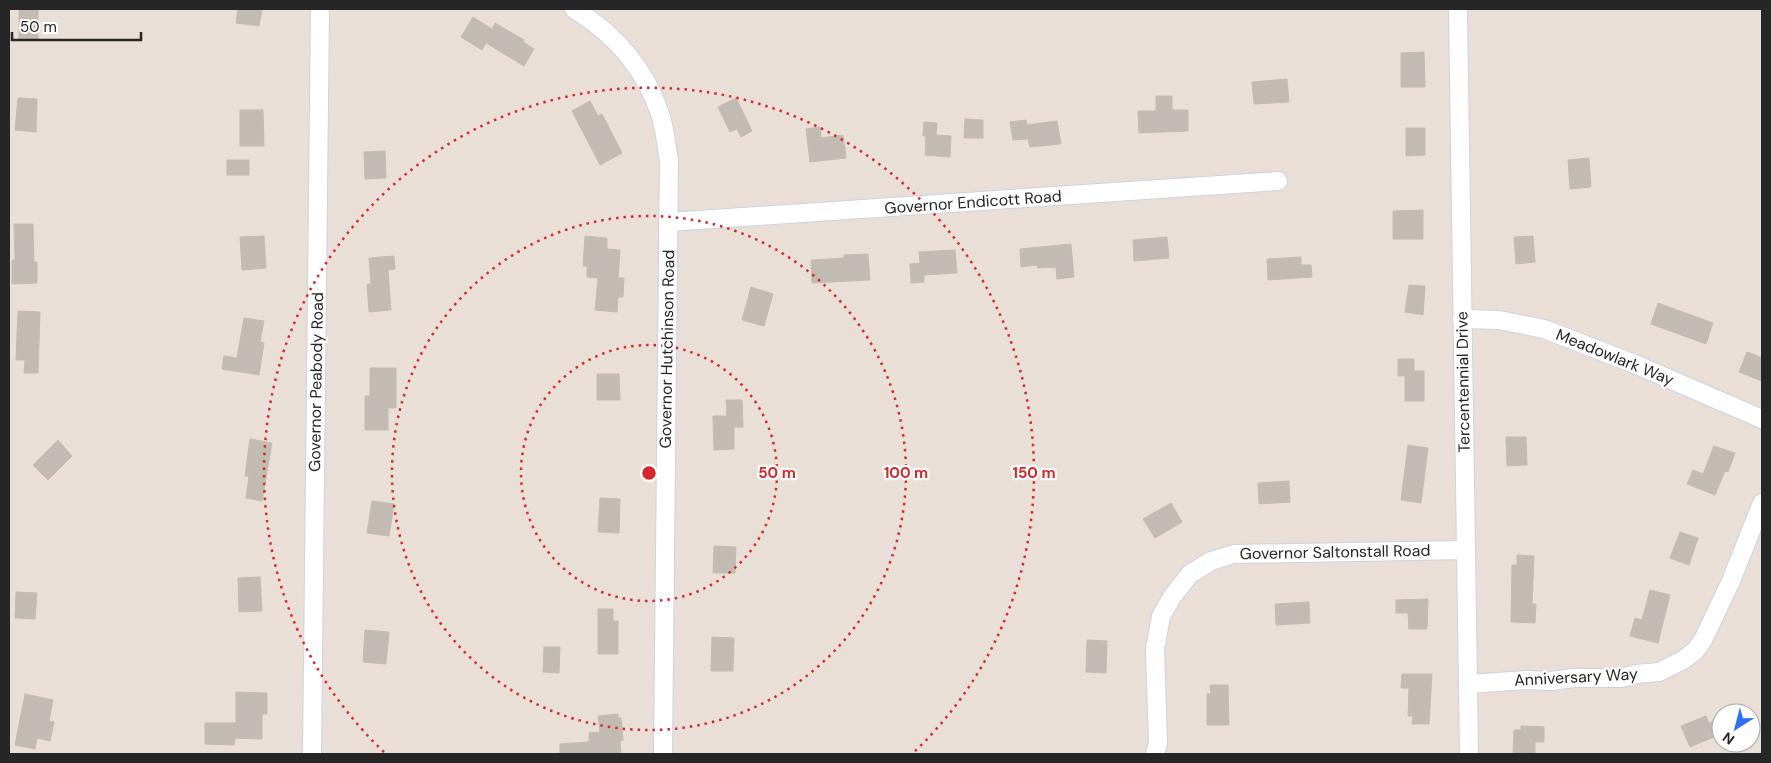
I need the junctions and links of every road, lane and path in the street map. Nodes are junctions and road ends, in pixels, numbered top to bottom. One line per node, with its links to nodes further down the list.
1 (320, 9): 11 (street, Governor Peabody Road)
2 (574, 9): 5 (street, Governor Hutchinson Road)
3 (1458, 9): 6 (street, Tercentennial Drive)
4 (1278, 181): 5 (street, Governor Endicott Road)
5 (668, 222): 12 (street, Governor Hutchinson Road)
6 (1462, 319): 7 (street, Meadowlark Way); 9 (street, Tercentennial Drive)
7 (1762, 419)
8 (1762, 503): 10 (street, Anniversary Way)
9 (1466, 550): 10 (street, Tercentennial Drive); 13 (street, Governor Saltonstall Road)
10 (1468, 684): 14 (street, Tercentennial Drive)
11 (312, 754)
12 (663, 754)
13 (1155, 754)
14 (1469, 754)

